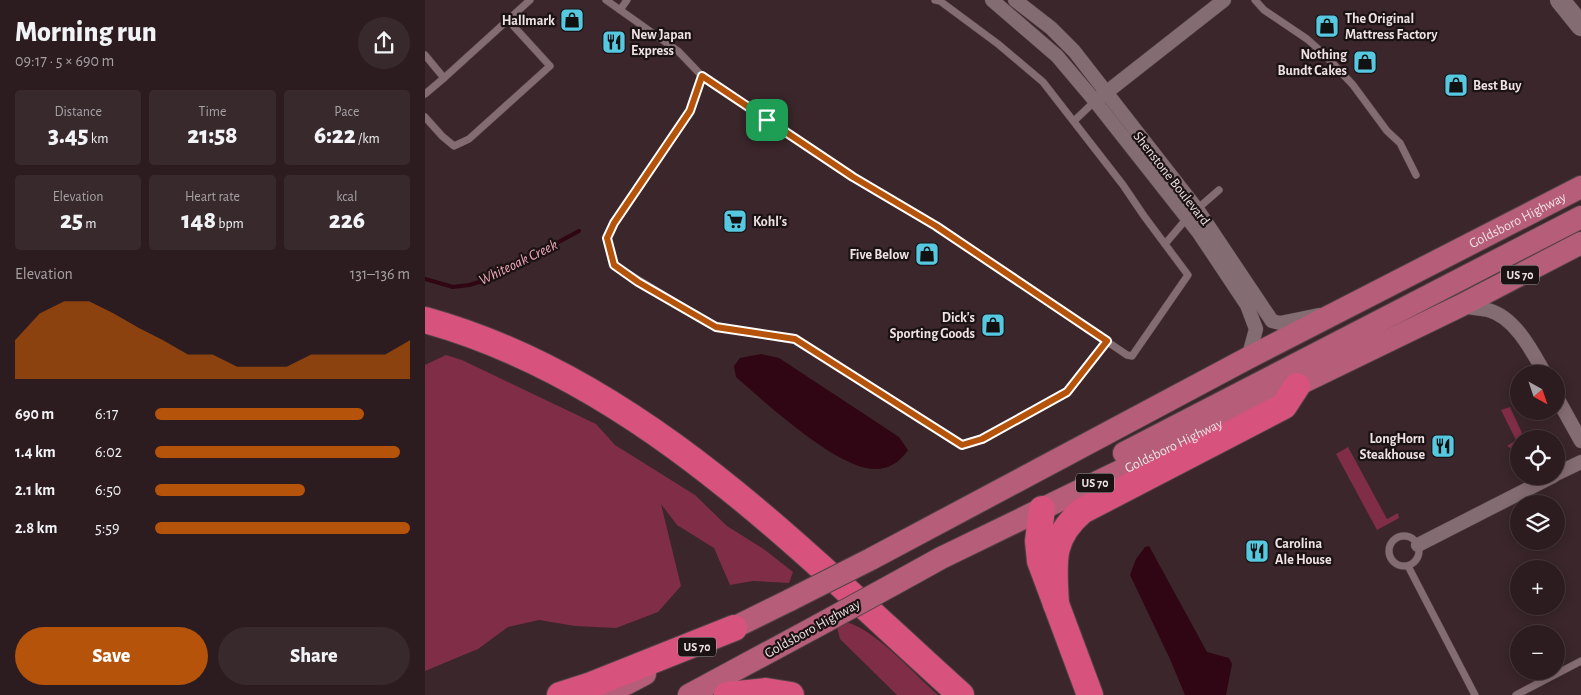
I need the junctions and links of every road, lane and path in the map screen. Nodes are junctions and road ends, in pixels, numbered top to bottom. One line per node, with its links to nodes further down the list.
1 (530, 0): 11 (lane)
2 (606, 0): 10 (lane)
3 (627, 0): 10 (lane)
4 (935, 0): 19 (lane)
5 (992, 0): 17 (street, Shenstone Boulevard)
6 (1015, 0): 17 (street, Shenstone Boulevard)
7 (1224, 0): 17 (street)
8 (1255, 0): 20 (lane)
9 (1561, 0): 12 (main road)
10 (621, 10): 14 (lane)
11 (508, 20): 15 (lane); 18 (lane)
12 (1581, 26)
13 (425, 55): 15 (lane)
14 (702, 76): 30 (lane); 30 (lane)
15 (444, 78): 16 (lane)
16 (425, 94)
17 (1101, 97): 19 (lane); 23 (street, Shenstone Boulevard)
18 (425, 117)
19 (1074, 121): 26 (lane)
20 (1416, 175)
21 (1581, 187): 28 (main road, Goldsboro Highway / US 70)
22 (1219, 190): 23 (lane)
23 (1192, 213): 26 (lane); 28 (street, Shenstone Boulevard); 31 (street, Shenstone Boulevard)
24 (1581, 217): 39 (main road)
25 (1581, 243): 27 (main road, Goldsboro Highway / US 70)
26 (1165, 244): 30 (lane)
27 (1459, 306): 32 (street); 33 (main road, Goldsboro Highway / US 70)
28 (1335, 315): 31 (main road, Goldsboro Highway / US 70)
29 (425, 320): 50 (highway)
30 (1107, 341)
31 (1248, 358): 43 (main road, Goldsboro Highway / US 70, bridge)
32 (1539, 365)
33 (1297, 386): 39 (main road, Goldsboro Highway / US 70); 42 (highway)
34 (1565, 411): 35 (street)
35 (1581, 441)
36 (1581, 462): 37 (street)
37 (1565, 470)
38 (1535, 485): 40 (street)
39 (1043, 509): 42 (highway); 47 (main road, Goldsboro Highway / US 70, bridge)
40 (1418, 545): 41 (lane); 41 (lane)
41 (1408, 566): 52 (lane)
42 (1055, 604): 51 (highway)
43 (734, 628): 45 (highway); 46 (main road, US 70)
44 (1581, 661): 53 (lane)
45 (560, 695)
46 (605, 695)
47 (689, 695)
48 (727, 695): 49 (highway)
49 (791, 695)
50 (961, 695)
51 (1090, 695)
52 (1475, 695)
53 (1517, 695)

